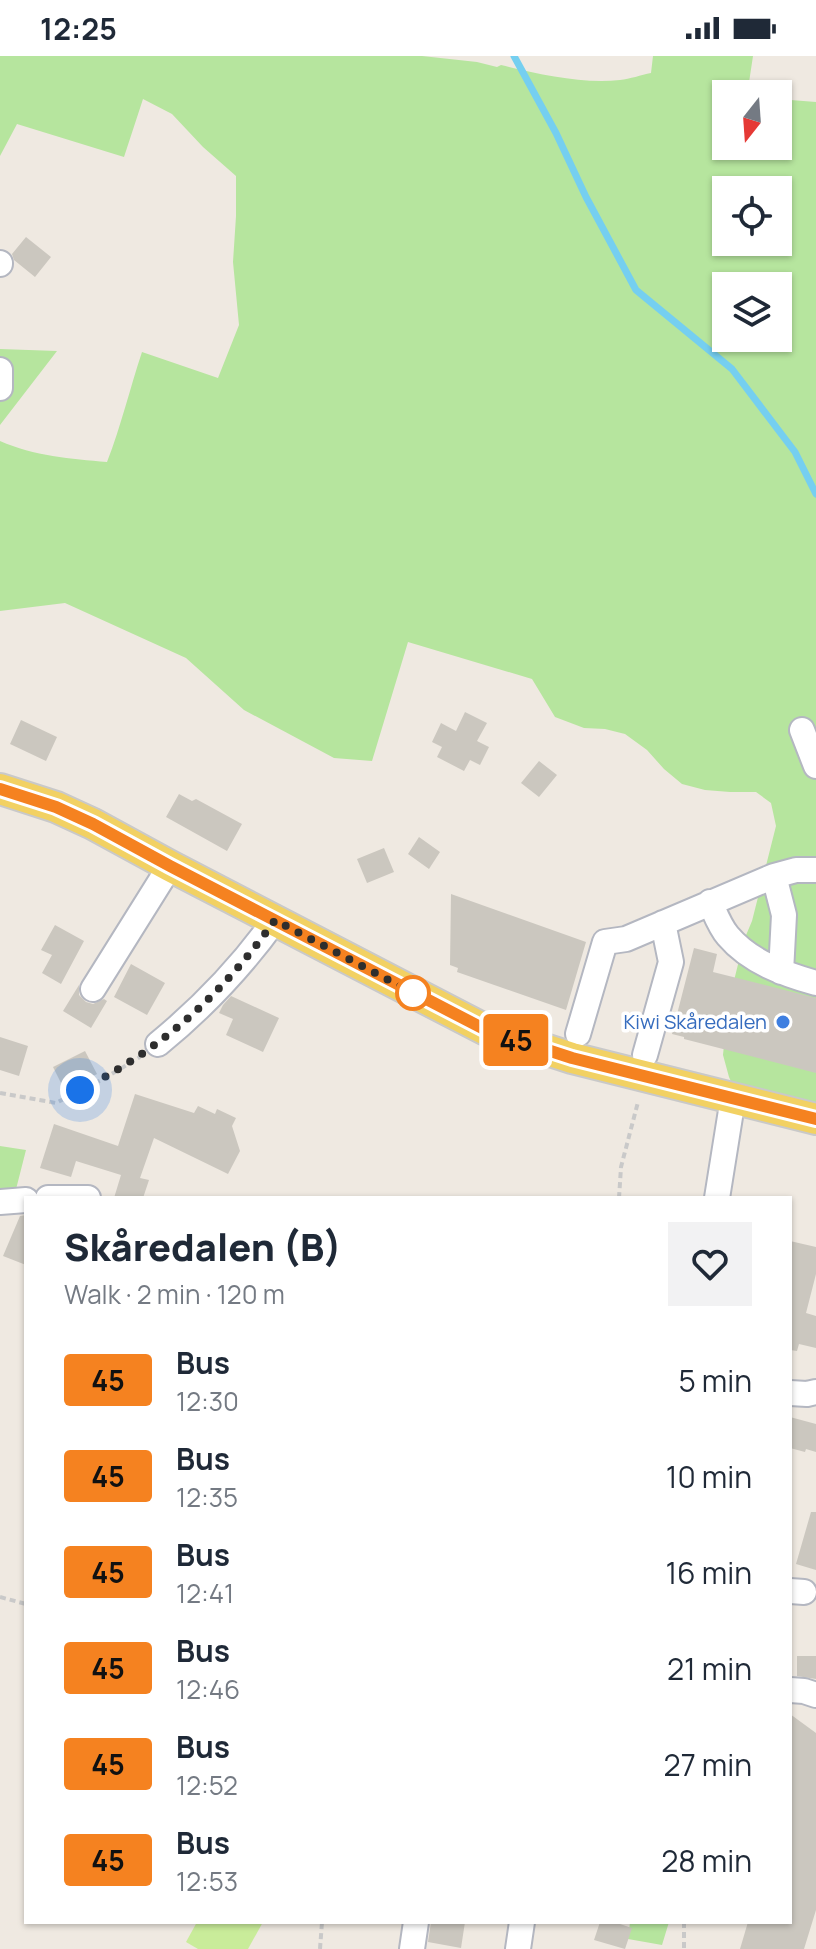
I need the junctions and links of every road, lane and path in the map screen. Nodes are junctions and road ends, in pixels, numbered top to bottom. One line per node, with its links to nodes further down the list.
1 (0, 370): 2 (street)
2 (0, 388)
3 (802, 730): 4 (street)
4 (816, 766)
5 (0, 789): 6 (main road)
6 (170, 866): 10 (main road); 14 (street)
7 (816, 870): 8 (street)
8 (774, 876): 9 (street); 12 (street)
9 (710, 902): 11 (street); 12 (street)
10 (275, 920): 16 (street); 20 (main road)
11 (663, 923): 15 (street); 17 (street)
12 (781, 972): 13 (street)
13 (816, 983)
14 (93, 989)
15 (578, 1034)
16 (158, 1044): 18 (path)
17 (645, 1055)
18 (0, 1093)
19 (639, 1096): 22 (path)
20 (733, 1098): 21 (main road); 23 (street)
21 (816, 1119)
22 (619, 1196)
23 (717, 1196)
24 (24, 1200): 25 (street)
25 (0, 1202)
26 (816, 1392): 27 (street)
27 (792, 1393)
28 (0, 1597): 29 (path)
29 (24, 1603)
30 (792, 1690): 31 (street)
31 (816, 1695)
32 (322, 1924): 36 (path)
33 (416, 1924): 37 (street)
34 (522, 1924): 38 (street)
35 (684, 1924): 39 (path)
36 (320, 1949)
37 (412, 1949)
38 (518, 1949)
39 (684, 1949)

